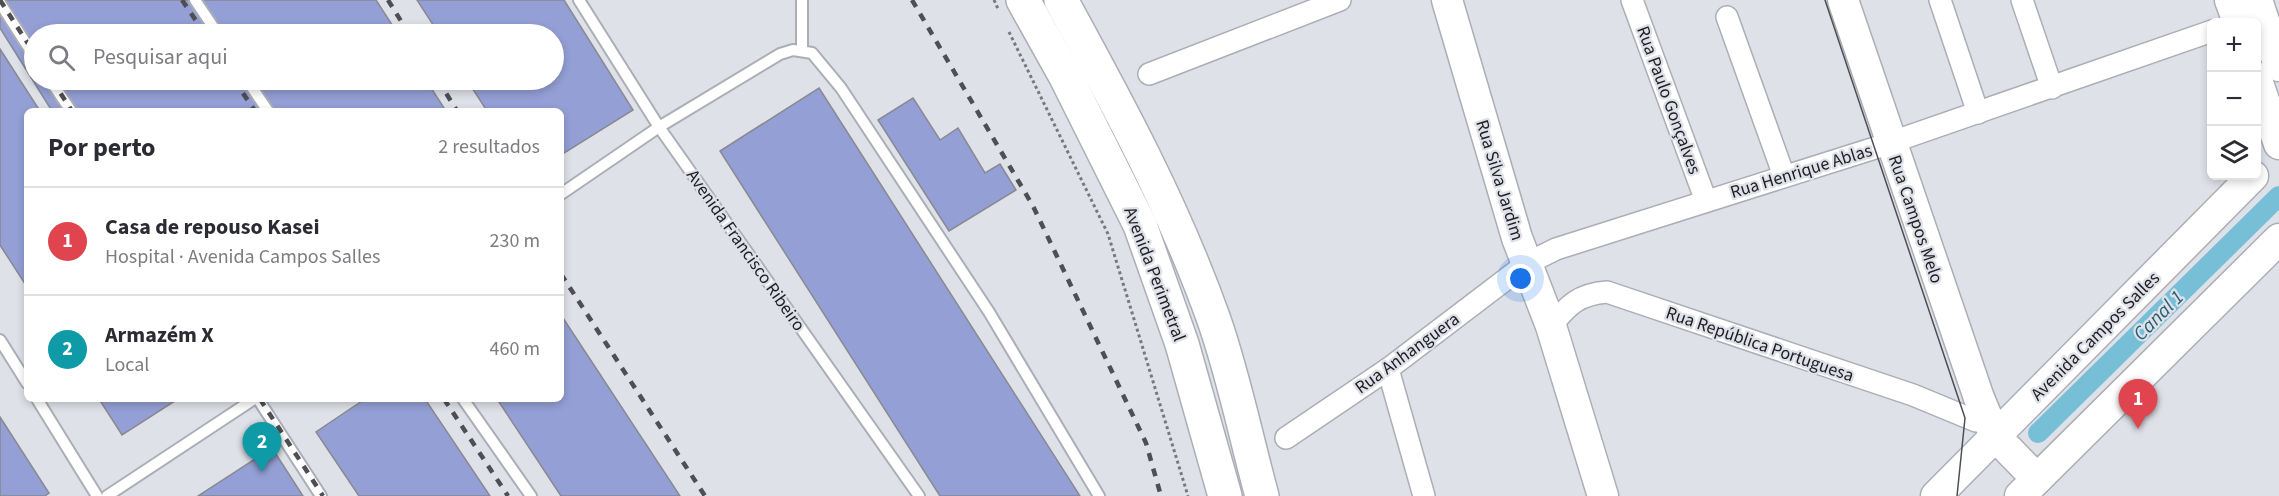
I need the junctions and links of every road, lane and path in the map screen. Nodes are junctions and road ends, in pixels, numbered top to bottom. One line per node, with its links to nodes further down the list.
1 (195, 0): 16 (lane)
2 (579, 0): 28 (lane, Avenida Francisco Ribeiro)
3 (802, 0): 18 (lane)
4 (994, 0): 13 (path)
5 (1061, 0): 59 (main road, Avenida Perimetral)
6 (1340, 0): 20 (street)
7 (1447, 0): 38 (street, Rua Silva Jardim)
8 (1632, 0): 36 (street, Rua Paulo Gonçalves)
9 (1843, 0): 29 (street, Rua Campos Melo)
10 (1940, 0): 27 (street)
11 (2022, 0): 21 (street)
12 (0, 3): 17 (lane)
13 (1009, 11): 57 (path); 58 (main road, Avenida Perimetral)
14 (2235, 16): 19 (street); 21 (street, Rua Henrique Ablas)
15 (1727, 17): 33 (street)
16 (211, 24)
17 (24, 40)
18 (802, 50): 28 (lane); 56 (lane)
19 (2279, 66)
20 (1149, 74)
21 (2052, 88): 27 (street, Rua Henrique Ablas)
22 (57, 90): 25 (lane)
23 (254, 90): 26 (lane)
24 (2261, 92): 30 (street)
25 (69, 108)
26 (266, 108)
27 (1978, 113): 29 (street, Rua Henrique Ablas)
28 (659, 128): 35 (lane); 55 (lane, Avenida Francisco Ribeiro)
29 (1890, 143): 33 (street, Rua Henrique Ablas); 47 (street, Rua Campos Melo)
30 (2279, 144)
31 (2279, 149): 32 (street)
32 (2261, 167)
33 (1784, 176): 36 (street, Rua Henrique Ablas)
34 (2249, 180): 47 (street, Avenida Campos Salles)
35 (564, 192)
36 (1706, 201): 38 (street, Rua Henrique Ablas)
37 (2279, 239): 50 (street)
38 (1526, 264): 39 (street, Rua Silva Jardim); 41 (street, Rua Anhanguera)
39 (1551, 326): 47 (street, Rua República Portuguesa); 61 (street, Rua Silva Jardim)
40 (0, 340): 42 (lane)
41 (1388, 369): 48 (street, Rua Anhanguera); 60 (street)
42 (24, 378)
43 (39, 402): 51 (lane)
44 (251, 402): 52 (lane)
45 (258, 402): 53 (lane)
46 (465, 402): 54 (lane)
47 (1984, 418): 49 (street, Avenida Campos Salles); 50 (street)
48 (1286, 438)
49 (1973, 458): 62 (street, Avenida Campos Salles); 63 (street)
50 (2029, 488)
51 (97, 496)
52 (107, 496)
53 (321, 496)
54 (531, 496)
55 (918, 496)
56 (1099, 496)
57 (1188, 496)
58 (1225, 496)
59 (1262, 496)
60 (1424, 496)
61 (1603, 496)
62 (1936, 496)
63 (1969, 496)

